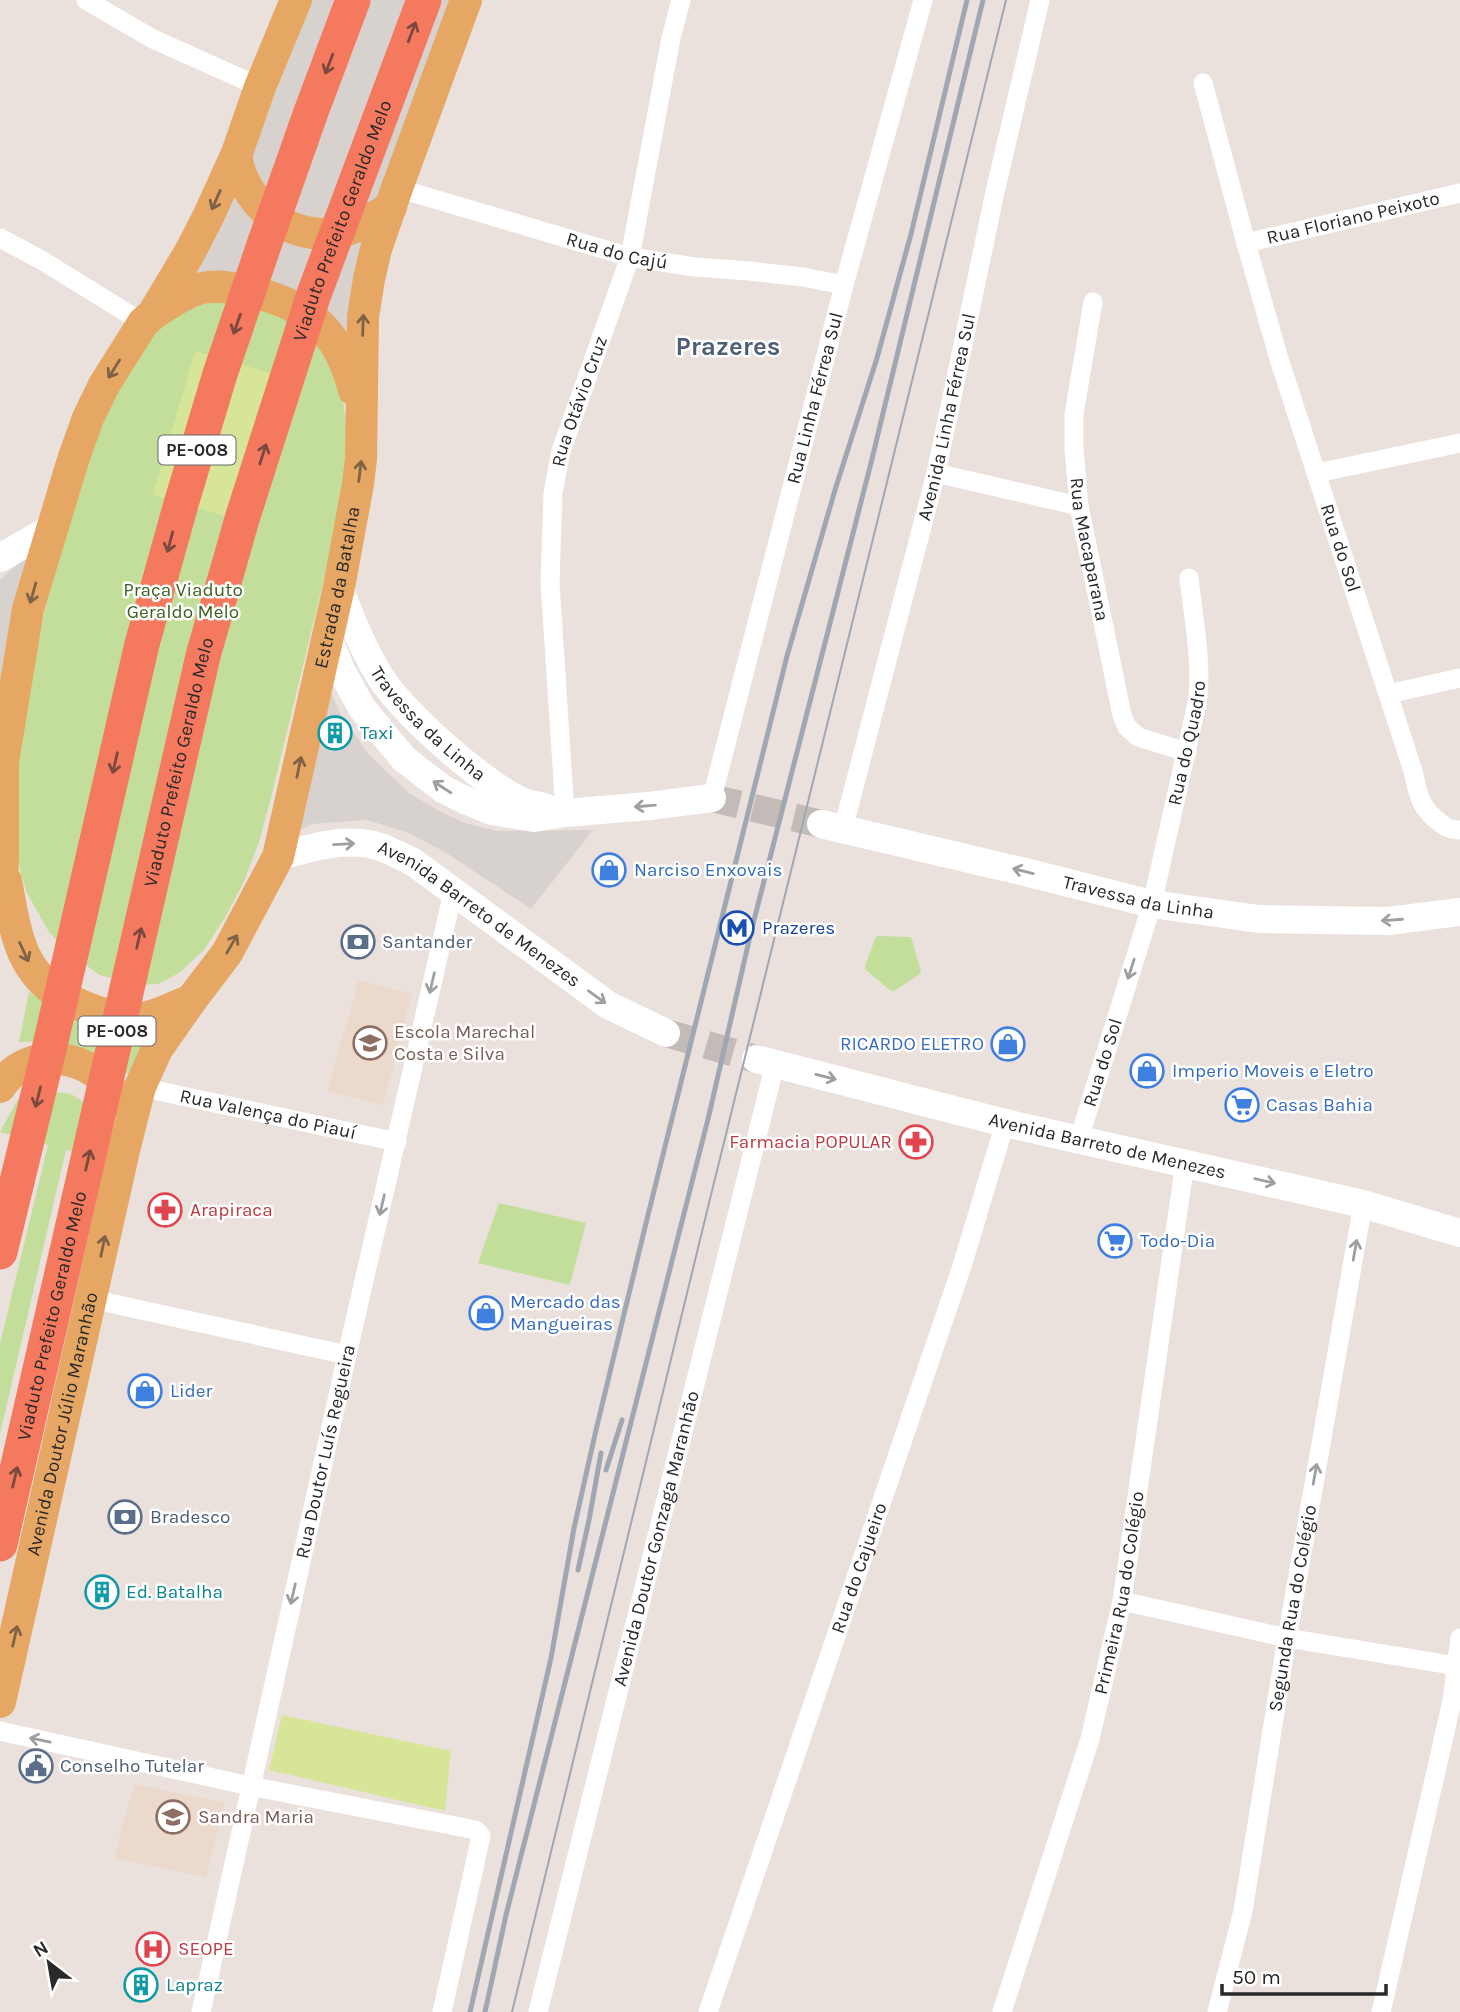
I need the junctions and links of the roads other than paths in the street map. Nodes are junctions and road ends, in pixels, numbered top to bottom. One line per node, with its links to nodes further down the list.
1 (86, 0): 10 (street)
2 (296, 0): 10 (main road)
3 (353, 0): 57 (highway, PE-008, one-way to 57)
4 (424, 0): 60 (highway, Viaduto Prefeito Geraldo Melo / PE-008, one-way to 4)
5 (466, 0): 13 (main road, Estrada da Batalha)
6 (681, 0): 16 (street, Rua Otávio Cruz)
7 (923, 0): 17 (street, Rua Linha Férrea Sul)
8 (1040, 0): 22 (street, Avenida Linha Férrea Sul)
9 (1203, 83): 15 (street, Rua do Sol)
10 (260, 87): 11 (main road)
11 (236, 156): 13 (main road); 19 (main road, one-way to 19)
12 (1460, 192): 15 (street, Rua Floriano Peixoto)
13 (394, 197): 16 (street, Rua do Cajú); 20 (main road, Estrada da Batalha, one-way to 13)
14 (0, 239): 19 (street)
15 (1246, 243): 23 (street, Rua do Sol)
16 (630, 257): 17 (street, Rua do Cajú); 35 (street, Rua Otávio Cruz)
17 (844, 285): 34 (street, Rua Linha Férrea Sul)
18 (1093, 302): 24 (street, Rua Macaparana)
19 (148, 318): 20 (main road); 25 (main road, one-way to 25)
20 (362, 418): 28 (main road, Estrada da Batalha, one-way to 20)
21 (1460, 443): 23 (street)
22 (936, 473): 24 (street); 37 (street, Avenida Linha Férrea Sul)
23 (1317, 473): 31 (street, Rua do Sol)
24 (1079, 506): 32 (street, Rua Macaparana)
25 (52, 528): 26 (main road); 33 (main road, one-way to 33)
26 (0, 558)
27 (1189, 578): 32 (street, Rua do Quadro)
28 (339, 587): 29 (main road, Estrada da Batalha); 35 (main road, Travessa da Linha)
29 (327, 635): 35 (main road, Travessa da Linha, one-way to 29); 39 (main road, Estrada da Batalha, one-way to 29)
30 (1460, 678): 31 (street)
31 (1388, 694): 38 (street, Rua do Sol)
32 (1187, 752): 42 (street, Rua do Quadro)
33 (1, 757): 36 (main road)
34 (712, 798): 35 (main road, Travessa da Linha, one-way to 35)
35 (565, 813)
36 (1, 822): 40 (main road)
37 (832, 827): 42 (main road, Travessa da Linha, one-way to 37)
38 (1460, 830)
39 (278, 857): 41 (main road, Avenida Barreto de Menezes, one-way to 41); 45 (main road, Estrada da Batalha, one-way to 39)
40 (3, 862): 43 (main road); 45 (main road, one-way to 45)
41 (453, 892): 46 (main road, Avenida Barreto de Menezes, one-way to 46); 52 (street, Rua Doutor Luís Regueira, one-way to 52)
42 (1152, 904): 44 (main road, Travessa da Linha, one-way to 42); 51 (street, Rua do Sol, one-way to 51)
43 (0, 906)
44 (1460, 912)
45 (192, 999): 49 (main road, Estrada da Batalha)
46 (666, 1034)
47 (766, 1062): 50 (main road, Avenida Barreto de Menezes, one-way to 50); 71 (street, Avenida Doutor Gonzaga Maranhão)
48 (0, 1087): 53 (main road)
49 (140, 1087): 52 (street, Rua Valença do Piauí); 53 (main road, Estrada da Batalha)
50 (1005, 1123): 51 (main road, Avenida Barreto de Menezes); 72 (street, Rua do Cajueiro)
51 (1079, 1139): 54 (main road, Avenida Barreto de Menezes)
52 (397, 1142): 59 (street, Rua Doutor Luís Regueira, one-way to 59)
53 (125, 1146): 58 (main road, Avenida Doutor Júlio Maranhão, one-way to 53)
54 (1185, 1163): 55 (main road, Avenida Barreto de Menezes, one-way to 55); 61 (street, Primeira Rua do Colégio)
55 (1363, 1204): 56 (main road, Avenida Barreto de Menezes); 62 (street, Segunda Rua do Colégio, one-way to 55)
56 (1460, 1233)
57 (0, 1252)
58 (91, 1299): 59 (street); 65 (main road, Avenida Doutor Júlio Maranhão, one-way to 58)
59 (347, 1355): 68 (street, Rua Doutor Luís Regueira, one-way to 68)
60 (0, 1544)
61 (1122, 1601): 62 (street); 73 (street, Primeira Rua do Colégio)
62 (1287, 1638): 64 (street); 74 (street, Segunda Rua do Colégio)
63 (1460, 1638): 64 (street)
64 (1457, 1665): 66 (street)
65 (0, 1702)
66 (1456, 1702): 75 (street)
67 (0, 1731): 68 (street, one-way to 67)
68 (250, 1786): 69 (street, Rua Doutor Luís Regueira); 70 (street)
69 (201, 2012)
70 (442, 2012)
71 (538, 2012)
72 (708, 2012)
73 (1002, 2012)
74 (1216, 2012)
75 (1381, 2012)

